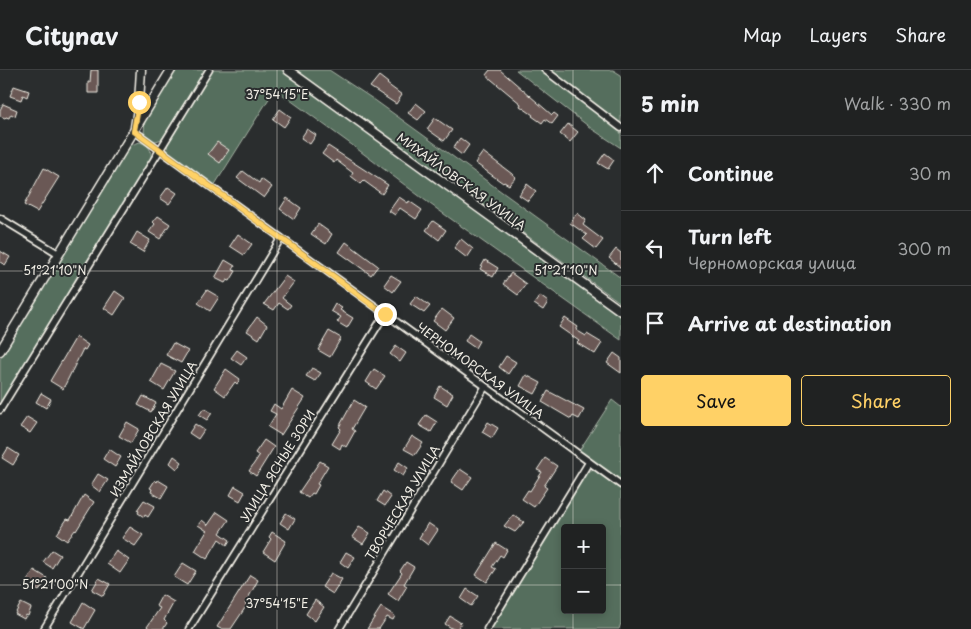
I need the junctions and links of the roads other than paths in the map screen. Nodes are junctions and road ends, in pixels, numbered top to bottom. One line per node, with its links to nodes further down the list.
1 (141, 70): 7 (street)
2 (171, 70): 7 (street)
3 (208, 70): 8 (street)
4 (288, 70): 12 (street, МИХАЙЛОВСКАЯ УЛИЦА)
5 (545, 70): 6 (street)
6 (621, 128)
7 (134, 131): 8 (street, ЧЕРНОМОРСКАЯ УЛИЦА); 11 (street)
8 (159, 150): 10 (street, ЧЕРНОМОРСКАЯ УЛИЦА); 16 (street)
9 (0, 218): 11 (street)
10 (281, 238): 13 (street, ЧЕРНОМОРСКАЯ УЛИЦА); 19 (street, ИЗМАЙЛОВСКАЯ УЛИЦА)
11 (59, 254): 14 (street)
12 (621, 312)
13 (385, 314): 15 (street, ЧЕРНОМОРСКАЯ УЛИЦА); 20 (street, УЛИЦА ЯСНЫЕ ЗОРИ)
14 (0, 351)
15 (485, 387): 17 (street, ЧЕРНОМОРСКАЯ УЛИЦА); 21 (street, ТВОРЧЕСКАЯ УЛИЦА)
16 (0, 410)
17 (589, 462): 18 (street, ЧЕРНОМОРСКАЯ УЛИЦА); 22 (street)
18 (621, 485)
19 (44, 629)
20 (189, 629)
21 (339, 629)
22 (488, 629)

